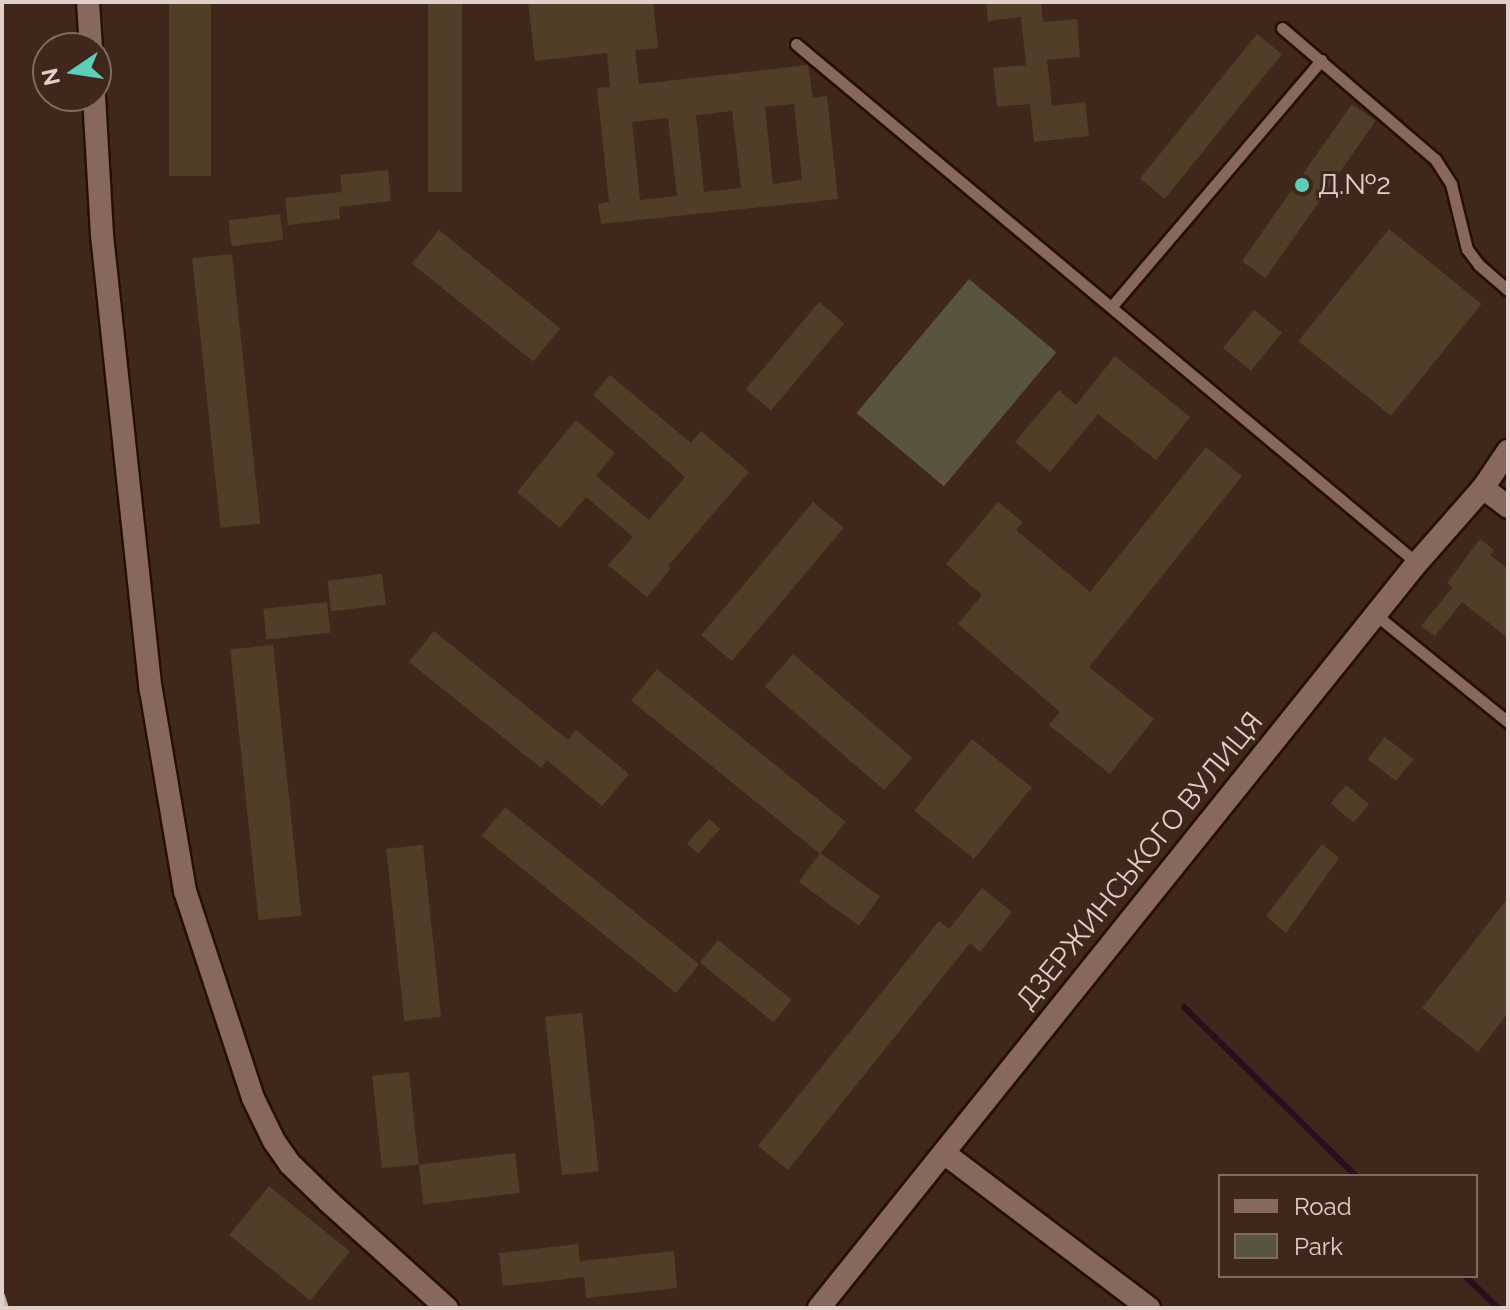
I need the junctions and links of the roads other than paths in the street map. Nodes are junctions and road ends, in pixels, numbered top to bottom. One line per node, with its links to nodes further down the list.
1 (88, 2): 3 (street)
2 (1282, 28): 5 (lane)
3 (90, 32)
4 (796, 44): 8 (lane)
5 (1321, 60): 7 (lane); 8 (lane)
6 (95, 112): 16 (street)
7 (1508, 290)
8 (1112, 306): 12 (lane)
9 (1508, 451): 10 (street, ДЗЕРЖИНСЬКОГО ВУЛИЦЯ)
10 (1483, 488): 11 (street); 12 (street, ДЗЕРЖИНСЬКОГО ВУЛИЦЯ)
11 (1508, 507)
12 (1417, 563): 13 (street, ДЗЕРЖИНСЬКОГО ВУЛИЦЯ)
13 (1376, 615): 14 (lane); 15 (street, ДЗЕРЖИНСЬКОГО ВУЛИЦЯ)
14 (1508, 722)
15 (944, 1153): 17 (street, ДЗЕРЖИНСЬКОГО ВУЛИЦЯ); 18 (street)
16 (447, 1308)
17 (819, 1308)
18 (1149, 1308)

